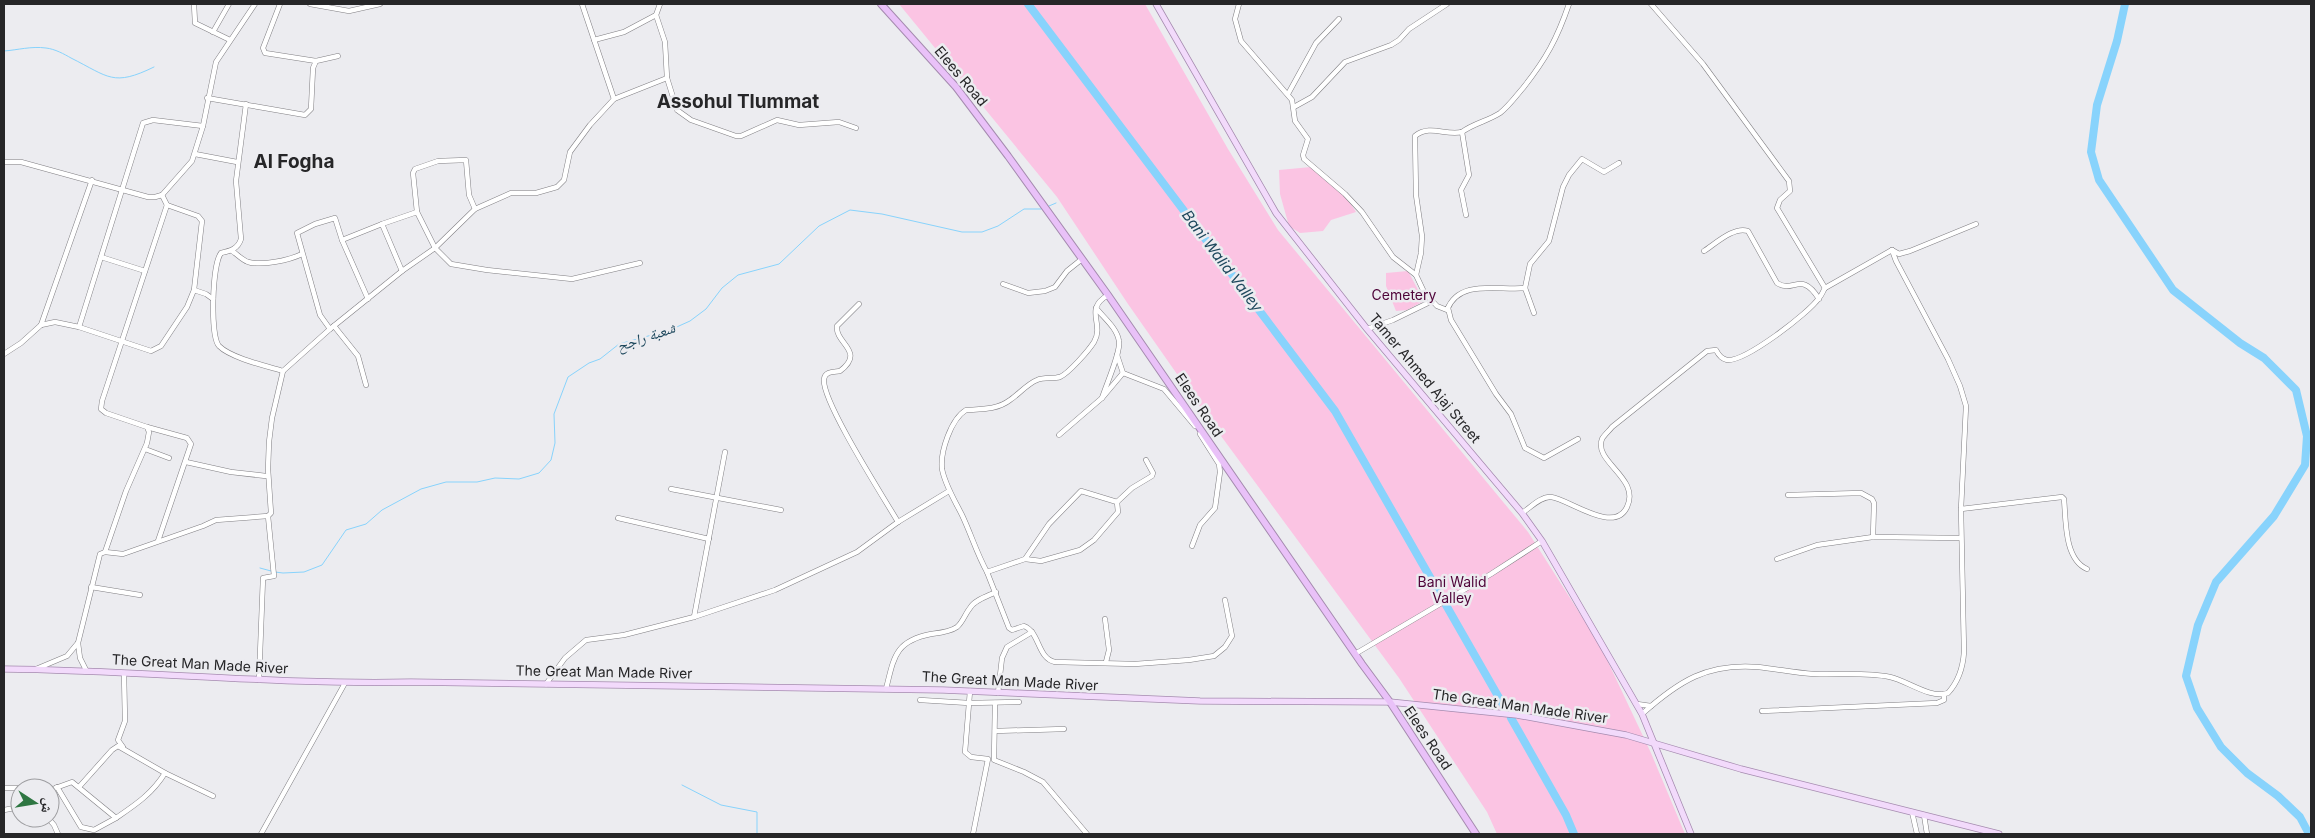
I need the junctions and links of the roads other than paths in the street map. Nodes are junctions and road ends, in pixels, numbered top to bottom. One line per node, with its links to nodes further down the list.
1 (194, 4): 17 (street)
2 (228, 4): 17 (street)
3 (255, 4): 18 (street)
4 (280, 4): 21 (street)
5 (310, 4): 6 (street)
6 (380, 4)
7 (582, 4): 19 (street)
8 (660, 4): 15 (street)
9 (881, 4): 51 (highway, Elees Road)
10 (1156, 4): 72 (main road, Tamer Ahmed Ajaj Street)
11 (1239, 4): 23 (street)
12 (1448, 4): 27 (street)
13 (1569, 4): 30 (street)
14 (1651, 4): 58 (street)
15 (656, 15): 19 (street); 22 (street)
16 (1340, 19): 23 (street)
17 (213, 32): 18 (street)
18 (230, 40): 24 (street)
19 (594, 40): 25 (street)
20 (338, 56): 21 (street)
21 (316, 60): 26 (street)
22 (667, 78): 25 (street); 29 (street)
23 (1288, 94): 27 (street)
24 (207, 98): 26 (street); 28 (street)
25 (614, 99): 39 (street)
26 (246, 104): 33 (street)
27 (1294, 107): 55 (street)
28 (202, 126): 31 (street); 36 (street)
29 (856, 128)
30 (1462, 132): 41 (street); 55 (street)
31 (195, 154): 33 (street); 37 (street)
32 (4, 162): 35 (street)
33 (238, 162): 47 (street)
34 (1619, 163): 57 (street)
35 (92, 180): 36 (street); 69 (street)
36 (123, 189): 37 (street); 50 (street)
37 (162, 194): 38 (street)
38 (166, 205): 53 (street); 59 (street)
39 (475, 209): 40 (street); 45 (street)
40 (416, 212): 42 (street); 45 (street)
41 (1466, 215)
42 (382, 224): 44 (street); 54 (street)
43 (1976, 224): 46 (street)
44 (342, 240): 49 (street); 62 (street)
45 (435, 248): 52 (street); 54 (street)
46 (1892, 250): 58 (street); 95 (street)
47 (232, 251): 49 (street); 61 (street)
48 (1704, 251): 63 (street)
49 (302, 254): 71 (street)
50 (101, 257): 53 (street); 70 (street)
51 (1082, 259): 56 (street); 60 (highway, Elees Road)
52 (640, 263)
53 (146, 271): 73 (street)
54 (402, 271): 62 (street)
55 (1416, 275): 64 (street)
56 (1004, 284)
57 (1525, 288): 66 (street); 68 (street)
58 (1824, 288): 63 (street)
59 (194, 290): 61 (street); 73 (street)
60 (1108, 295): 67 (street); 81 (highway, Elees Road)
61 (213, 299): 76 (street)
62 (368, 299): 71 (street)
63 (1819, 299): 97 (street)
64 (1432, 301): 66 (street); 72 (street)
65 (858, 304): 100 (street)
66 (1448, 307): 83 (street)
67 (1096, 308): 75 (street); 91 (street)
68 (1534, 313)
69 (41, 325): 70 (street); 74 (street)
70 (79, 327): 73 (street)
71 (332, 327): 76 (street); 78 (street)
72 (1367, 328): 97 (main road, Tamer Ahmed Ajaj Street)
73 (123, 342): 80 (street)
74 (4, 354)
75 (1117, 355): 77 (street); 79 (street)
76 (283, 371): 98 (street)
77 (1123, 372): 79 (street); 81 (street)
78 (366, 384)
79 (1102, 398): 82 (street)
80 (147, 427): 84 (street); 88 (street)
81 (1198, 428): 106 (street); 120 (highway, Elees Road)
82 (1059, 435)
83 (1578, 439)
84 (145, 449): 86 (street); 107 (street)
85 (725, 452): 93 (street)
86 (169, 458)
87 (1146, 460): 94 (street)
88 (186, 462): 89 (street); 104 (street)
89 (266, 476)
90 (671, 489): 93 (street)
91 (949, 491): 100 (street); 111 (street)
92 (1788, 495): 101 (street)
93 (715, 499): 96 (street); 103 (street)
94 (1117, 502): 108 (street); 108 (street)
95 (1961, 509): 102 (street); 110 (street)
96 (781, 510)
97 (1522, 513): 105 (main road, Tamer Ahmed Ajaj Street)
98 (268, 516): 104 (street); 126 (street)
99 (618, 518): 103 (street)
100 (898, 522): 116 (street)
101 (1873, 536): 102 (street); 109 (street)
102 (1961, 538): 132 (street)
103 (709, 539): 116 (street)
104 (158, 541): 107 (street)
105 (1542, 541): 120 (street); 138 (main road, Tamer Ahmed Ajaj Street)
106 (1192, 546)
107 (105, 552): 112 (street)
108 (1025, 559): 111 (street)
109 (1777, 559)
110 (2087, 569)
111 (987, 572): 113 (street)
112 (91, 587): 114 (street); 119 (street)
113 (996, 592): 118 (street); 129 (street)
114 (140, 595)
115 (1226, 600): 121 (street)
116 (694, 617): 128 (street)
117 (1105, 619): 121 (street)
118 (1032, 632): 121 (street); 131 (street)
119 (78, 643): 123 (street); 124 (street)
120 (1355, 654): 135 (highway, Elees Road)
121 (1106, 662)
122 (4, 669): 123 (main road, The Great Man Made River)
123 (35, 669): 124 (main road, The Great Man Made River)
124 (86, 670): 125 (main road, The Great Man Made River)
125 (124, 673): 126 (main road, The Great Man Made River); 145 (street)
126 (259, 680): 127 (main road, The Great Man Made River)
127 (345, 683): 128 (main road, The Great Man Made River); 157 (street)
128 (546, 684): 129 (main road, The Great Man Made River)
129 (886, 689): 130 (main road, The Great Man Made River)
130 (970, 691): 131 (main road, The Great Man Made River); 136 (street)
131 (998, 693): 135 (main road, The Great Man Made River)
132 (1944, 694): 139 (street); 140 (street)
133 (920, 700): 136 (street)
134 (1019, 702): 137 (street)
135 (1390, 702): 144 (main road, The Great Man Made River); 160 (highway, Elees Road)
136 (969, 703): 137 (street); 146 (street)
137 (995, 703): 143 (street)
138 (1637, 704): 139 (street); 141 (main road, Tamer Ahmed Ajaj Street)
139 (1651, 706): 141 (street)
140 (1762, 711)
141 (1642, 714): 144 (main road, Tamer Ahmed Ajaj Street)
142 (1064, 729): 143 (street)
143 (995, 731): 147 (street)
144 (1656, 745): 153 (main road, The Great Man Made River); 161 (main road, Tamer Ahmed Ajaj Street)
145 (124, 749): 148 (street); 150 (street)
146 (988, 759): 147 (street); 158 (street)
147 (994, 760): 159 (street)
148 (165, 774): 152 (street); 155 (street)
149 (60, 786): 150 (street)
150 (79, 787): 155 (street)
151 (60, 792): 155 (street)
152 (213, 796)
153 (1912, 812): 154 (main road, The Great Man Made River); 162 (street)
154 (1924, 815): 156 (main road, The Great Man Made River); 163 (street)
155 (116, 818)
156 (1974, 831): 164 (main road, The Great Man Made River)
157 (261, 834)
158 (973, 834)
159 (1086, 834)
160 (1476, 834)
161 (1691, 834)
162 (1917, 834)
163 (1927, 834)
164 (1999, 834)

